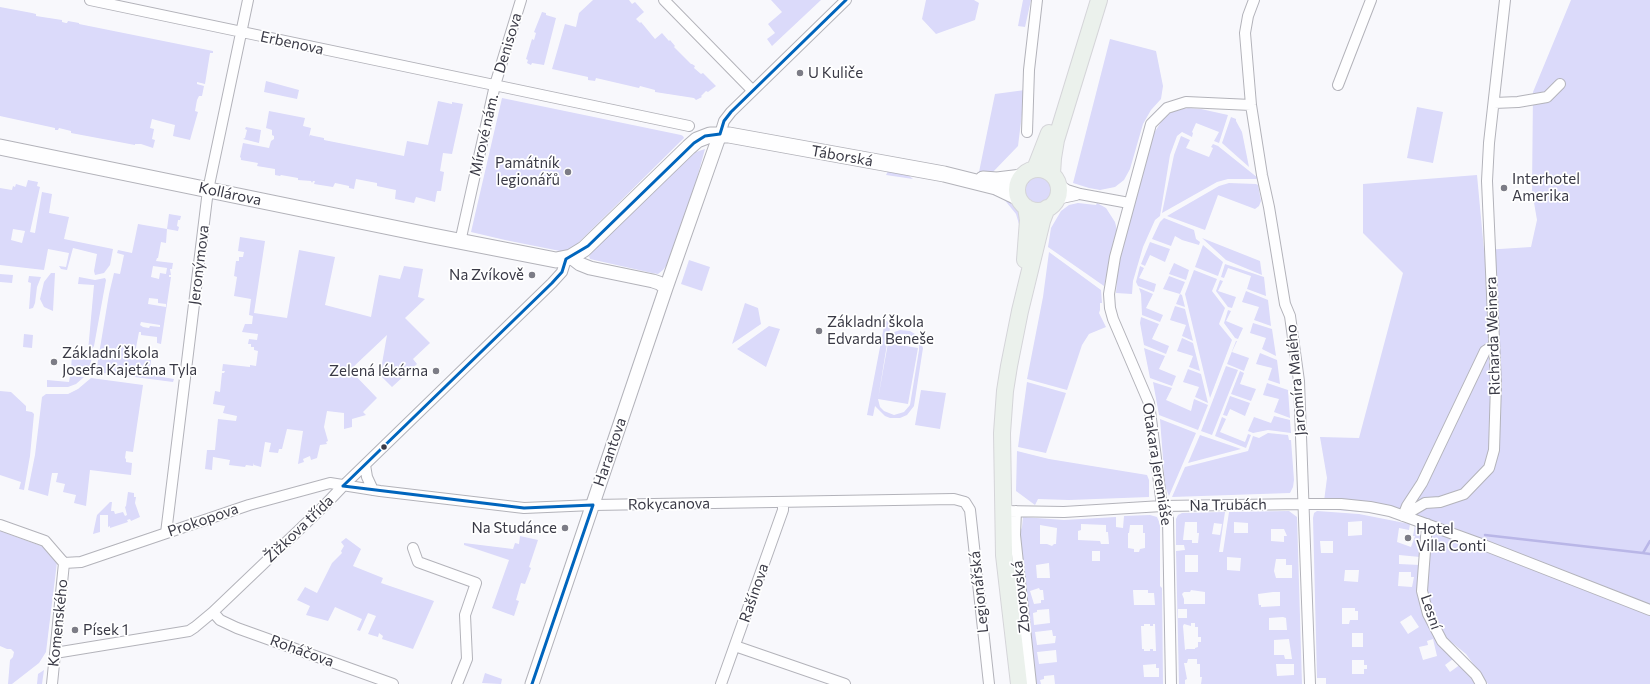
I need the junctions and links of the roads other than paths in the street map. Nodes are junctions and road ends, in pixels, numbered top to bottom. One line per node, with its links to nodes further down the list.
1 (90, 0): 12 (street, Erbenova)
2 (248, 0): 12 (street, Jeronýmova)
3 (521, 0): 15 (street, Denisova)
4 (664, 0): 16 (street)
5 (846, 0): 16 (street)
6 (1037, 0): 20 (street)
7 (1093, 0): 23 (main road)
8 (1099, 0): 26 (main road)
9 (1254, 0): 18 (street, Jaromíra Malého)
10 (1371, 0): 14 (street)
11 (1505, 0): 17 (street, Richarda Weinera)
12 (241, 32): 15 (street, Erbenova); 25 (street, Jeronýmova)
13 (1560, 84): 17 (street)
14 (1338, 85)
15 (495, 86): 19 (street, Mírové nám.); 29 (street, Mírové nám.)
16 (752, 90): 21 (street)
17 (1494, 103): 33 (street, Richarda Weinera)
18 (1251, 105): 28 (street, Otakara Jeremiáše); 40 (street, Jaromíra Malého)
19 (688, 126)
20 (1027, 132)
21 (720, 134): 24 (main road, Táborská); 30 (main road); 31 (street)
22 (0, 147): 25 (main road, Kollárova)
23 (1028, 173): 24 (main road, Táborská); 26 (main road); 27 (main road)
24 (964, 179): 27 (main road, Táborská)
25 (208, 190): 29 (main road, Kollárova); 48 (street, Jeronýmova)
26 (1054, 191): 27 (main road); 28 (street); 32 (main road)
27 (1021, 202): 32 (main road)
28 (1129, 203): 43 (street, Otakara Jeremiáše)
29 (460, 242): 30 (main road)
30 (569, 258): 31 (street); 34 (street, Žižkova třída)
31 (666, 288): 41 (street, Harantova)
32 (1020, 311): 44 (main road)
33 (1493, 346): 45 (street); 45 (street, Richarda Weinera)
34 (365, 465): 36 (street, Žižkova třída); 37 (street)
35 (314, 486): 36 (street, Prokopova); 42 (street); 48 (street, Prokopova)
36 (343, 486): 37 (street, Rokycanova); 42 (street, Žižkova třída)
37 (374, 490): 41 (street, Rokycanova)
38 (783, 502): 39 (street, Rokycanova); 41 (street, Rokycanova); 53 (street, Rašínova)
39 (965, 502): 61 (street, Legionářská)
40 (1304, 504): 43 (street, Na Trubách); 45 (street, Na Trubách); 65 (street, Jaromíra Malého)
41 (592, 505): 58 (street, Harantova)
42 (324, 506): 52 (street, Žižkova třída)
43 (1162, 506): 44 (street, Na Trubách); 64 (street, Otakara Jeremiáše)
44 (1009, 511): 62 (main road); 63 (street, Zborovská)
45 (1404, 516): 46 (street, Na Trubách)
46 (1427, 524): 51 (street, Na Trubách); 66 (street, Lesní)
47 (0, 525): 50 (street)
48 (166, 533): 50 (street, Prokopova)
49 (413, 548): 57 (street)
50 (64, 563): 54 (street, Komenského)
51 (1650, 610)
52 (213, 612): 54 (street, Žižkova třída); 56 (street, Roháčova)
53 (735, 646): 59 (street, Rašínova); 60 (street)
54 (55, 653): 55 (street, Komenského)
55 (52, 684)
56 (393, 684)
57 (457, 684)
58 (532, 684)
59 (721, 684)
60 (845, 684)
61 (989, 684)
62 (1020, 684)
63 (1031, 684)
64 (1171, 684)
65 (1310, 684)
66 (1481, 684)

